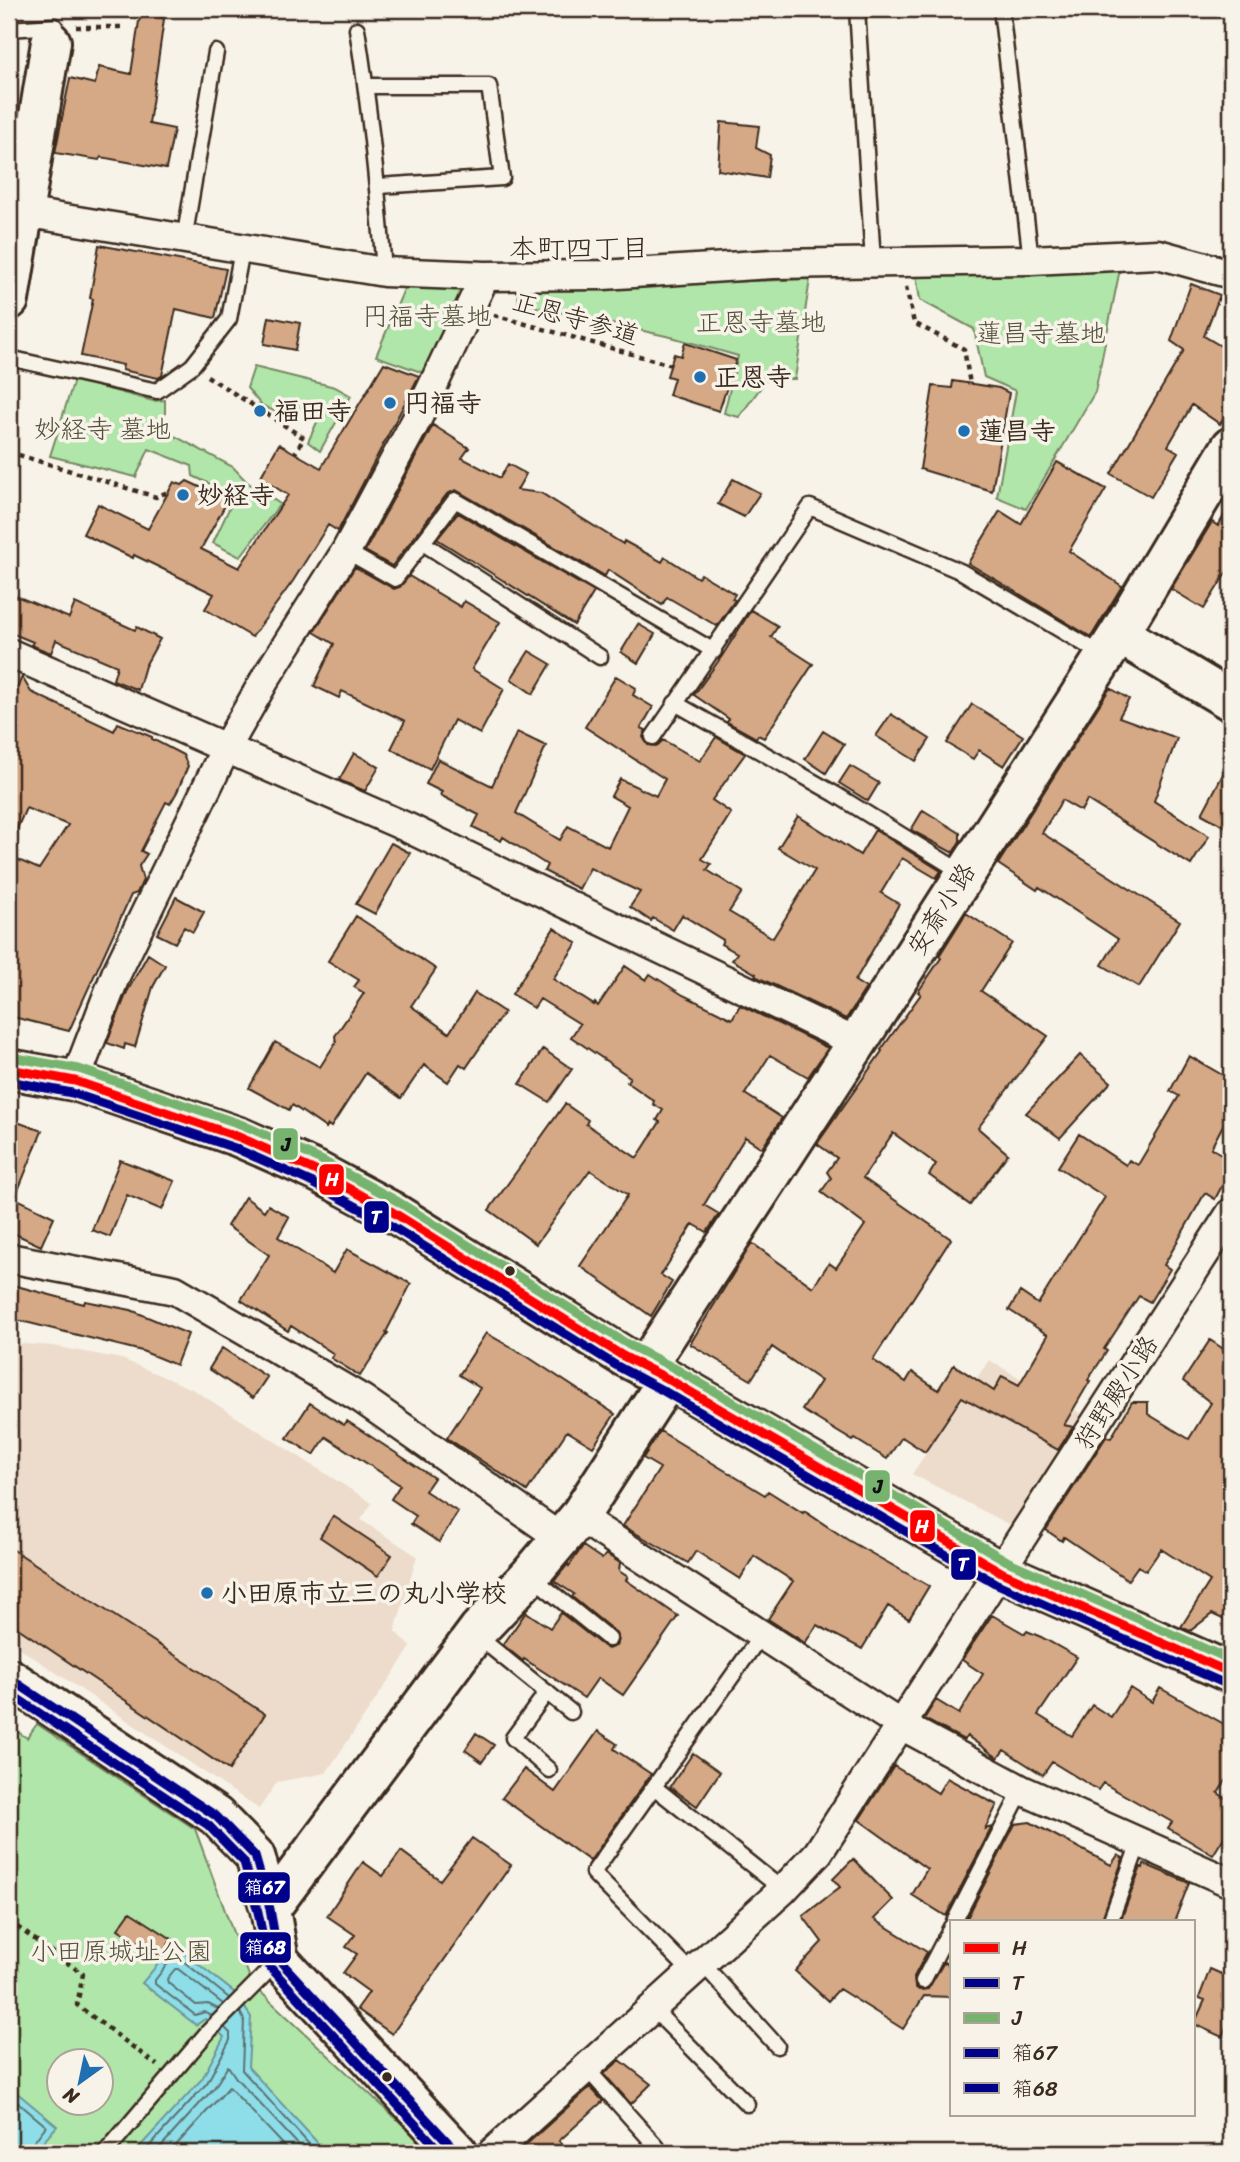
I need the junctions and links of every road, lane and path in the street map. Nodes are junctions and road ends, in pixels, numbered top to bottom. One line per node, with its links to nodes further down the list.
1 (857, 9): 15 (lane)
2 (1001, 9): 14 (lane)
3 (121, 27): 4 (path)
4 (87, 28)
5 (9, 29): 7 (lane)
6 (357, 29): 9 (lane)
7 (51, 42): 11 (main road)
8 (216, 52): 12 (lane)
9 (366, 86): 10 (lane); 10 (lane)
10 (378, 186): 16 (lane)
11 (23, 212): 12 (street); 19 (main road)
12 (184, 240): 13 (street)
13 (242, 250): 16 (street); 23 (lane)
14 (1031, 260): 15 (street); 17 (street)
15 (886, 262): 18 (street); 24 (path)
16 (384, 272): 18 (street)
17 (1231, 274)
18 (485, 276): 20 (street)
19 (10, 279)
20 (470, 308): 22 (path, 正恩寺参道); 30 (street)
21 (9, 358): 23 (lane)
22 (671, 365)
23 (192, 366): 27 (path)
24 (970, 384)
25 (1231, 447): 31 (main road, 安斎小路)
26 (9, 452): 28 (path)
27 (295, 453)
28 (170, 491)
29 (423, 542): 30 (lane); 32 (lane); 34 (lane)
30 (346, 551): 38 (street)
31 (1111, 645): 32 (lane); 35 (main road); 39 (main road, 安斎小路)
32 (714, 651): 36 (lane)
33 (9, 653): 38 (street)
34 (600, 657)
35 (1231, 701)
36 (675, 703): 37 (lane); 39 (lane)
37 (653, 737)
38 (226, 748): 40 (street); 42 (street)
39 (964, 873): 40 (main road, 安斎小路)
40 (857, 1043): 45 (main road, 安斎小路)
41 (9, 1069): 42 (main road)
42 (75, 1082): 45 (main road)
43 (1231, 1213): 47 (street, 狩野殿小路)
44 (9, 1258): 46 (street)
45 (657, 1373): 46 (main road, 安斎小路); 47 (main road)
46 (571, 1528): 48 (main road, 安斎小路); 50 (street)
47 (1000, 1572): 52 (main road); 56 (street, 狩野殿小路)
48 (530, 1575): 49 (main road, 安斎小路); 51 (lane)
49 (475, 1634): 54 (lane); 63 (main road, 安斎小路)
50 (762, 1634): 56 (street); 58 (lane)
51 (609, 1639)
52 (1231, 1673)
53 (9, 1678): 63 (main road)
54 (547, 1692): 55 (lane); 57 (lane)
55 (571, 1712)
56 (901, 1725): 59 (street); 62 (street, 狩野殿小路)
57 (549, 1770)
58 (654, 1787): 62 (lane); 69 (lane)
59 (1022, 1790): 60 (street); 64 (lane)
60 (1139, 1843): 61 (street); 65 (lane)
61 (1231, 1883)
62 (783, 1890): 69 (street, 狩野殿小路)
63 (270, 1909): 68 (main road)
64 (955, 1920)
65 (1111, 1920)
66 (9, 1921): 74 (path)
67 (950, 1929): 70 (lane)
68 (279, 1960): 74 (lane); 78 (main road)
69 (697, 1968): 71 (street, 狩野殿小路); 72 (lane)
70 (923, 1981)
71 (653, 2009): 73 (street, 狩野殿小路); 75 (lane)
72 (777, 2046)
73 (587, 2069): 76 (lane); 79 (street, 狩野殿小路)
74 (171, 2075): 77 (lane)
75 (747, 2104)
76 (657, 2147)
77 (105, 2153)
78 (458, 2153)
79 (492, 2153)

